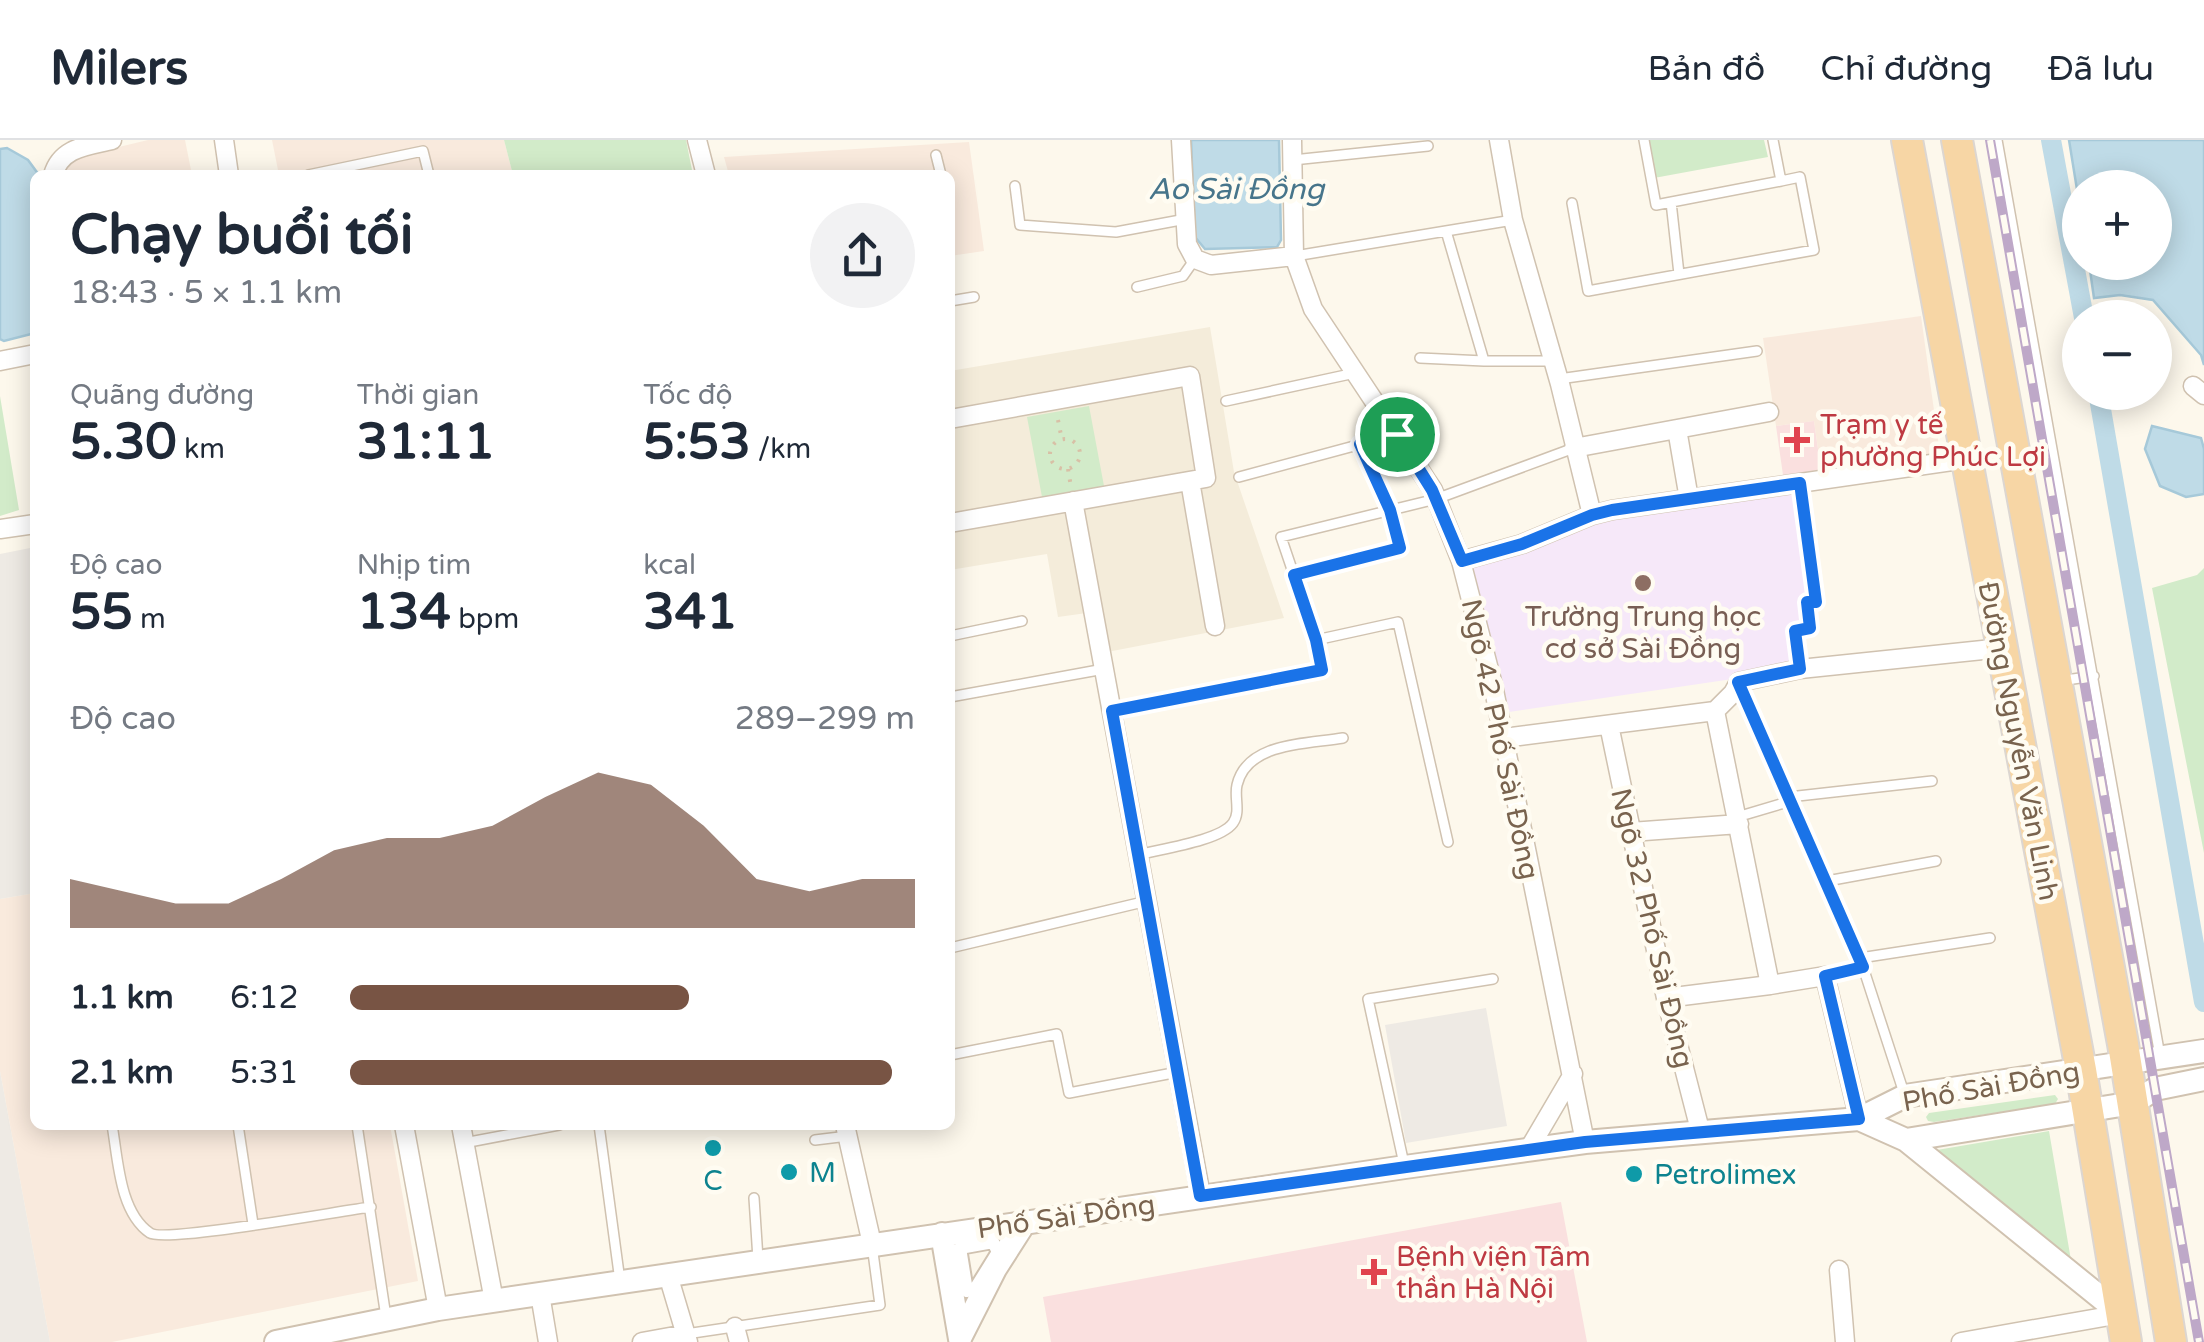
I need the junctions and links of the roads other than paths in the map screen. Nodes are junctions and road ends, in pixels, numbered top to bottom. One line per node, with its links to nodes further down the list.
1 (112, 140): 15 (street)
2 (224, 140): 16 (street)
3 (697, 140): 19 (street)
4 (1181, 140): 25 (street)
5 (1292, 140): 14 (street, Ngõ 42 Phố Sài Đồng)
6 (1498, 140): 26 (street)
7 (1644, 140): 23 (lane)
8 (1773, 140): 21 (lane)
9 (1907, 140): 49 (highway, Đường Nguyễn Văn Linh)
10 (1958, 140): 71 (highway, Đường Nguyễn Văn Linh)
11 (1997, 140): 70 (lane)
12 (1428, 146): 14 (lane)
13 (936, 155): 20 (lane)
14 (1292, 160): 28 (street, Ngõ 42 Phố Sài Đồng)
15 (55, 170)
16 (229, 170)
17 (332, 170): 18 (lane)
18 (428, 170)
19 (705, 170)
20 (940, 170)
21 (1781, 181): 23 (lane); 30 (lane)
22 (1016, 186): 25 (lane)
23 (1671, 202): 30 (lane)
24 (1572, 203): 30 (lane)
25 (1186, 220): 29 (street)
26 (1513, 220): 27 (lane); 39 (street)
27 (1446, 231): 28 (lane); 37 (lane)
28 (1294, 256): 29 (street); 40 (street, Ngõ 42 Phố Sài Đồng)
29 (1195, 259): 31 (lane)
30 (1680, 274)
31 (1138, 287)
32 (974, 297): 33 (lane)
33 (955, 300)
34 (1756, 351): 41 (lane)
35 (30, 355): 38 (street)
36 (1420, 358): 37 (lane)
37 (1484, 360): 39 (lane)
38 (0, 361)
39 (1554, 361): 41 (street)
40 (1355, 372): 42 (lane); 46 (street, Ngõ 42 Phố Sài Đồng)
41 (1559, 380): 48 (street)
42 (1226, 401)
43 (1768, 412): 45 (street)
44 (955, 418): 51 (street)
45 (1677, 429): 48 (street); 53 (street)
46 (1397, 434): 47 (lane); 54 (street, Ngõ 42 Phố Sài Đồng)
47 (1360, 444): 50 (lane); 56 (lane)
48 (1574, 448): 54 (lane); 57 (street)
49 (1966, 460): 52 (street); 67 (highway, Đường Nguyễn Văn Linh)
50 (1238, 477)
51 (1190, 480): 55 (street); 64 (street)
52 (1800, 483): 53 (street); 69 (lane)
53 (1689, 498): 57 (street)
54 (1436, 499): 56 (lane); 61 (street, Ngõ 42 Phố Sài Đồng)
55 (1073, 501): 58 (street); 68 (street)
56 (1390, 510): 62 (lane); 62 (lane)
57 (1592, 515): 61 (street)
58 (955, 522)
59 (30, 525): 60 (street)
60 (0, 530)
61 (1462, 561): 78 (street, Ngõ 42 Phố Sài Đồng)
62 (1294, 575): 66 (lane)
63 (1022, 621): 65 (lane)
64 (1215, 626)
65 (955, 635)
66 (1316, 640): 74 (lane); 83 (lane)
67 (2002, 648): 69 (street); 99 (highway, Đường Nguyễn Văn Linh)
68 (1104, 668): 73 (lane); 74 (street)
69 (1800, 669): 72 (street)
70 (2094, 676): 71 (lane); 97 (lane)
71 (2056, 681): 98 (highway, Đường Nguyễn Văn Linh)
72 (1738, 682): 75 (street); 80 (lane)
73 (955, 696)
74 (1112, 711): 84 (street)
75 (1714, 711): 76 (street); 81 (street)
76 (1609, 725): 78 (street); 82 (street, Ngõ 32 Phố Sài Đồng)
77 (1343, 738): 84 (lane)
78 (1504, 738): 101 (street, Ngõ 42 Phố Sài Đồng)
79 (1932, 781): 80 (lane)
80 (1790, 799): 81 (lane); 86 (lane)
81 (1738, 820): 82 (street); 93 (street)
82 (1630, 832): 94 (street, Ngõ 32 Phố Sài Đồng)
83 (1448, 842)
84 (1138, 855): 87 (street)
85 (1936, 861): 86 (lane)
86 (1827, 881): 90 (lane)
87 (1146, 901): 89 (lane); 100 (street)
88 (1990, 938): 90 (lane)
89 (955, 947)
90 (1861, 963): 91 (lane); 103 (lane)
91 (1825, 976): 93 (street); 106 (street)
92 (1493, 979): 120 (lane)
93 (1770, 985): 94 (street)
94 (1666, 998): 114 (street, Ngõ 32 Phố Sài Đồng)
95 (2204, 1052): 97 (street, Phố Sài Đồng)
96 (955, 1053): 100 (lane)
97 (2161, 1059): 98 (street, Phố Sài Đồng)
98 (2126, 1065): 99 (street, Phố Sài Đồng); 104 (highway, Đường Nguyễn Văn Linh)
99 (2081, 1070): 103 (street, Phố Sài Đồng); 105 (highway, Đường Nguyễn Văn Linh)
100 (1178, 1072): 121 (street)
101 (1573, 1074): 118 (street, Ngõ 42 Phố Sài Đồng); 119 (street)
102 (2204, 1079): 104 (street, Phố Sài Đồng)
103 (1905, 1096): 106 (street, Phố Sài Đồng)
104 (2133, 1103): 105 (street, Phố Sài Đồng); 146 (highway, Đường Nguyễn Văn Linh)
105 (2088, 1110): 117 (street, Phố Sài Đồng); 136 (highway, Đường Nguyễn Văn Linh)
106 (1859, 1119): 114 (street, Phố Sài Đồng); 117 (street, Phố Sài Đồng)
107 (113, 1130): 125 (lane)
108 (239, 1130): 125 (lane)
109 (359, 1130): 123 (lane)
110 (405, 1130): 134 (street)
111 (506, 1130): 115 (lane)
112 (600, 1130): 131 (lane)
113 (846, 1130): 116 (lane); 127 (street)
114 (1700, 1130): 118 (street, Phố Sài Đồng)
115 (462, 1134): 133 (street)
116 (815, 1140)
117 (1906, 1140): 136 (street)
118 (1585, 1142): 119 (street, Phố Sài Đồng)
119 (1529, 1150): 120 (street, Phố Sài Đồng)
120 (1405, 1166): 121 (street, Phố Sài Đồng)
121 (1200, 1196): 124 (street, Phố Sài Đồng)
122 (754, 1198): 128 (lane)
123 (371, 1206): 125 (lane); 135 (lane)
124 (1025, 1222): 126 (street, Phố Sài Đồng); 140 (street)
125 (254, 1224)
126 (950, 1242): 127 (street, Phố Sài Đồng); 140 (street)
127 (872, 1244): 128 (street, Phố Sài Đồng); 137 (lane)
128 (758, 1261): 130 (street, Phố Sài Đồng)
129 (1839, 1270): 144 (street)
130 (668, 1275): 131 (street, Phố Sài Đồng); 139 (street)
131 (620, 1282): 132 (street, Phố Sài Đồng)
132 (540, 1294): 133 (street, Phố Sài Đồng); 142 (street)
133 (494, 1300): 134 (street, Phố Sài Đồng)
134 (438, 1309): 135 (street, Phố Sài Đồng)
135 (386, 1320): 138 (street, Phố Sài Đồng)
136 (2123, 1328): 145 (street)
137 (737, 1334): 139 (lane)
138 (346, 1335): 141 (street, Phố Sài Đồng)
139 (687, 1338): 143 (street)
140 (954, 1340)
141 (276, 1342)
142 (548, 1342)
143 (642, 1342)
144 (1845, 1342)
145 (1961, 1342)
146 (2171, 1342)

